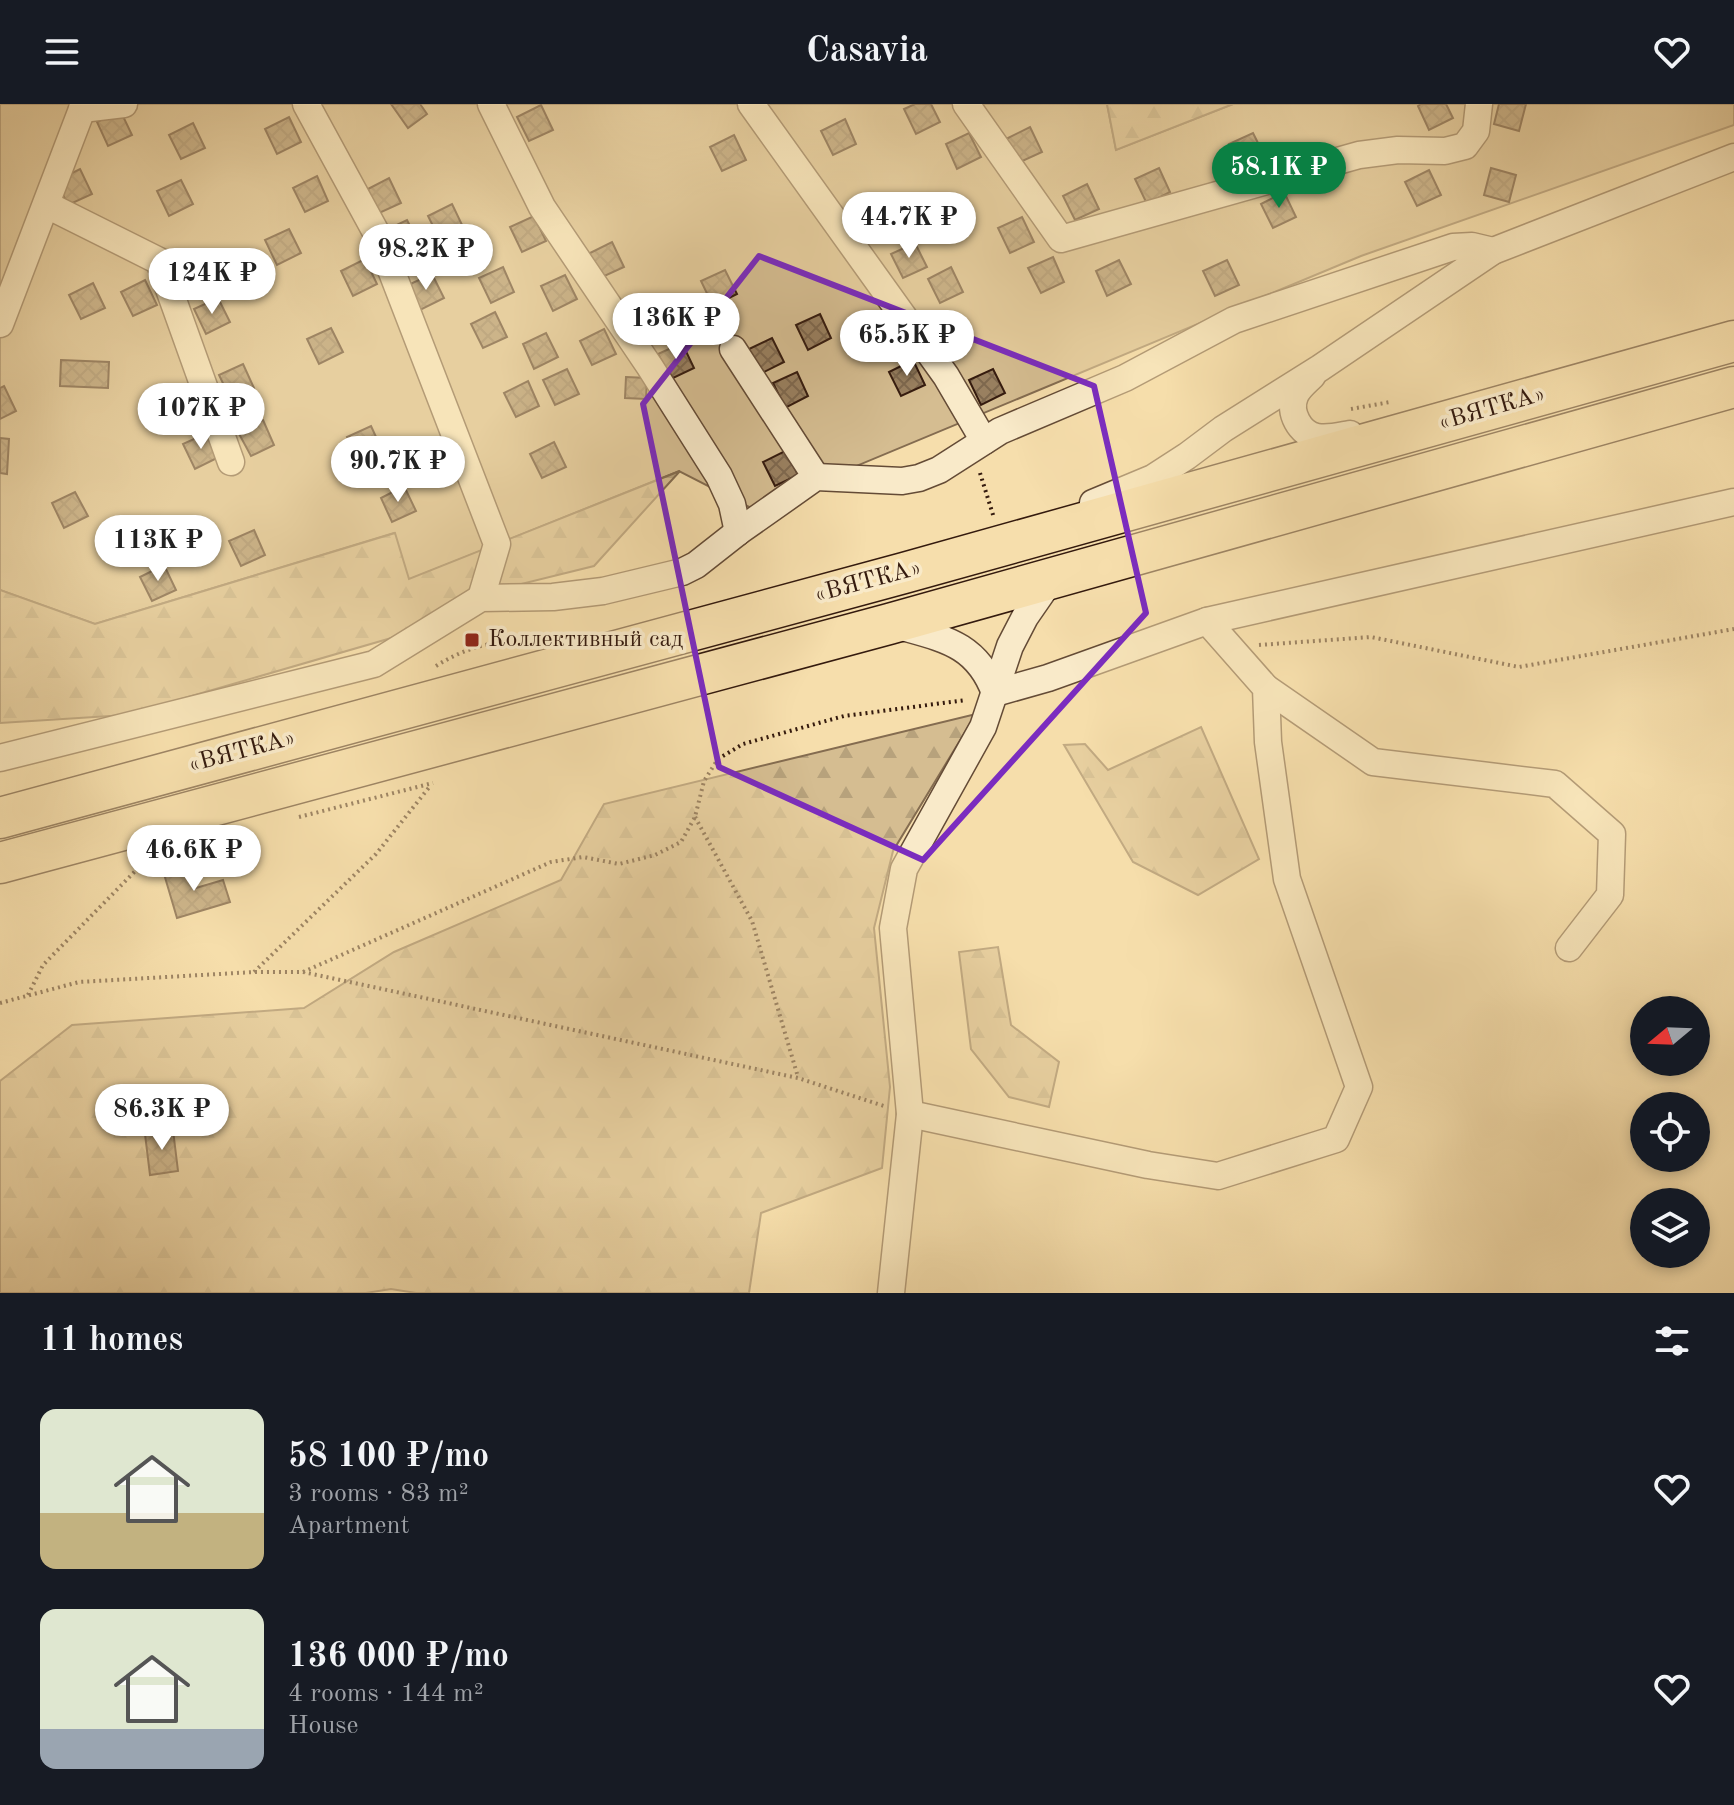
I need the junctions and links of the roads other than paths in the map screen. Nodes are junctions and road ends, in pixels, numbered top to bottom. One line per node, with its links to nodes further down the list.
1 (124, 104): 7 (street)
2 (306, 104): 24 (street)
3 (491, 104): 21 (street)
4 (751, 104): 17 (street)
5 (966, 104): 6 (street)
6 (1479, 104)
7 (83, 106): 9 (street)
8 (1734, 157): 10 (street)
9 (47, 205): 11 (street); 18 (street)
10 (1493, 251): 14 (street); 17 (street)
11 (0, 324)
12 (1734, 341): 16 (highway, «ВЯТКА»)
13 (733, 349): 19 (street)
14 (1320, 368): 16 (street); 22 (street)
15 (1734, 387): 23 (highway, «ВЯТКА»)
16 (1524, 400): 22 (highway, «ВЯТКА»)
17 (978, 445): 19 (street)
18 (231, 462)
19 (816, 477): 21 (street)
20 (1734, 502): 25 (street)
21 (738, 532): 24 (street)
22 (904, 573): 30 (highway, «ВЯТКА»)
23 (1052, 578): 26 (highway, «ВЯТКА»); 28 (street)
24 (481, 598): 29 (street)
25 (1207, 621): 27 (street); 28 (street)
26 (889, 624): 28 (street); 31 (highway, «ВЯТКА»)
27 (1266, 688): 32 (street); 33 (street)
28 (995, 693): 33 (street)
29 (0, 758)
30 (0, 818)
31 (0, 863)
32 (1569, 948)
33 (910, 1114): 34 (street)
34 (891, 1293)

